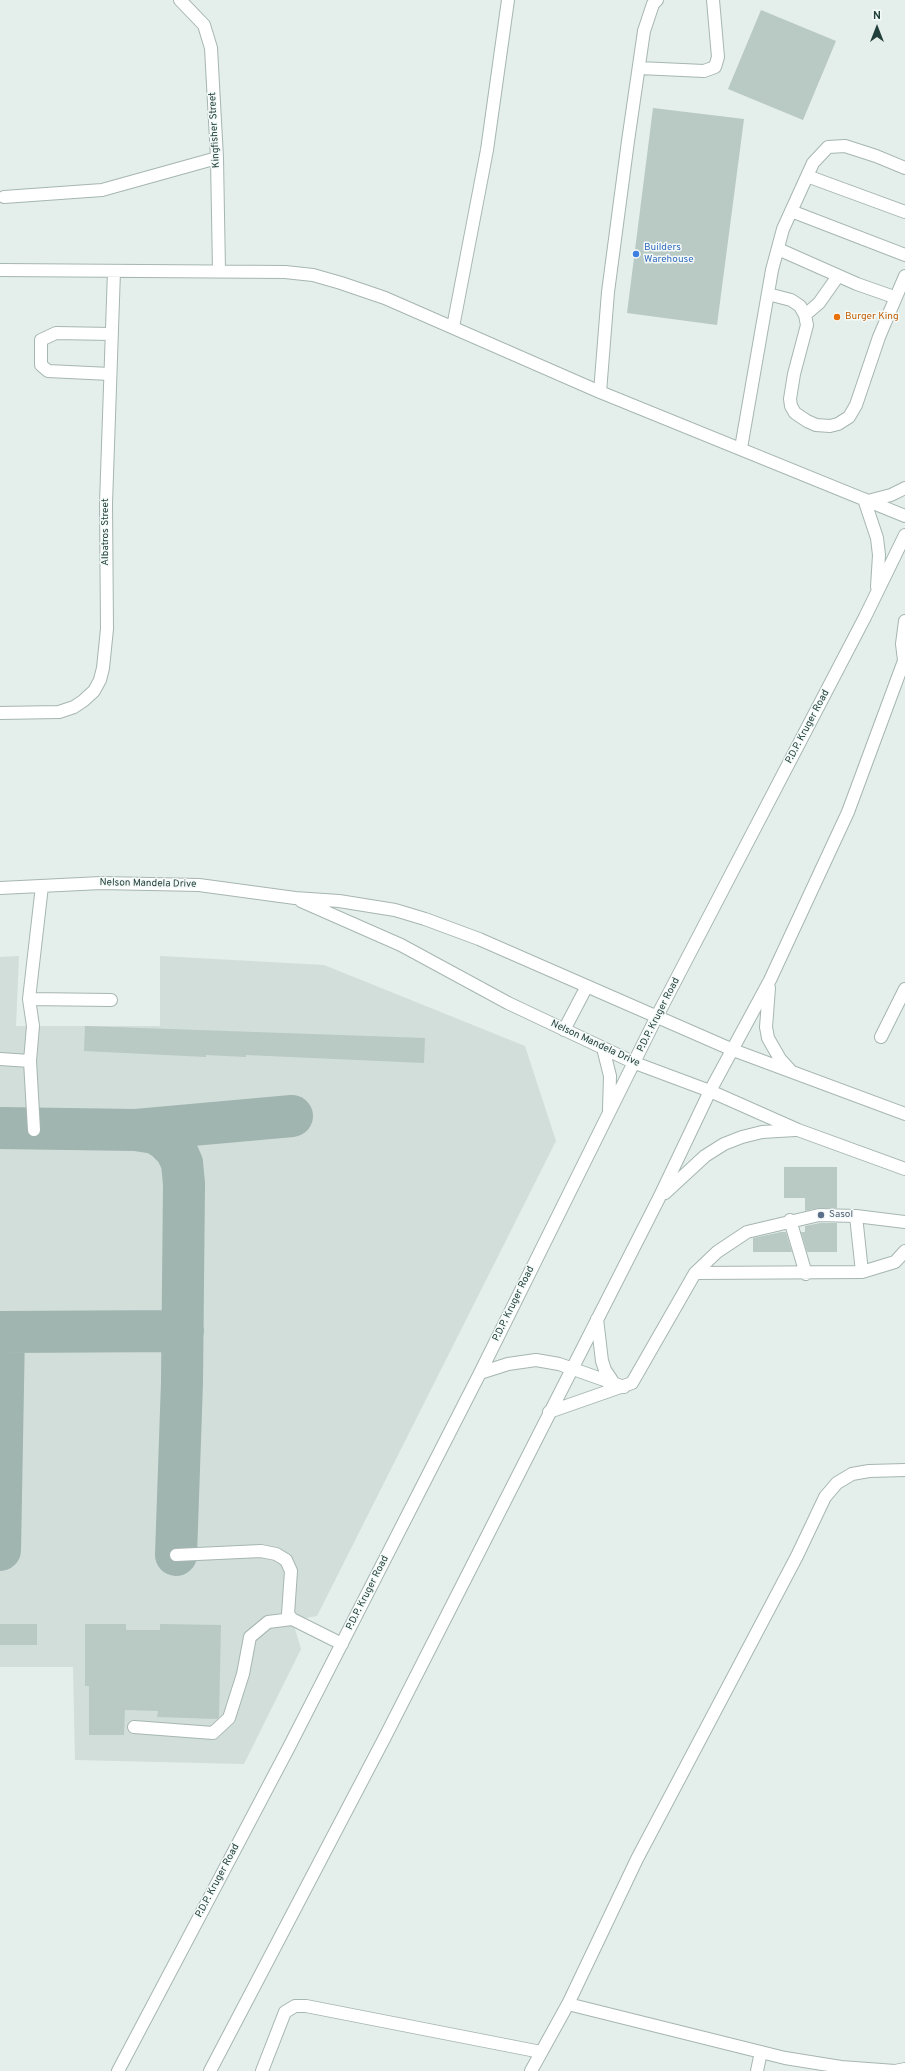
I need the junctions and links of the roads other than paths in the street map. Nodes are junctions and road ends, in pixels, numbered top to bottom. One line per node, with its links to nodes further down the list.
1 (180, 0): 6 (street, Kingfisher Street)
2 (508, 0): 22 (street)
3 (657, 0): 5 (street)
4 (714, 0): 5 (street)
5 (639, 68): 25 (street)
6 (217, 158): 9 (street); 16 (street, Kingfisher Street)
7 (905, 168): 8 (street)
8 (808, 176): 10 (street); 11 (street)
9 (4, 196)
10 (791, 211): 12 (street); 13 (street)
11 (905, 212)
12 (778, 249): 17 (street); 19 (street)
13 (905, 254)
14 (0, 270): 15 (street)
15 (114, 271): 16 (street); 23 (street, Albatros Street)
16 (219, 271): 22 (street)
17 (838, 276): 20 (street); 21 (street)
18 (905, 276): 20 (street)
19 (768, 294): 21 (street); 26 (street)
20 (894, 297): 21 (street)
21 (805, 315)
22 (454, 327): 25 (street)
23 (112, 334): 24 (street, Albatros Street); 24 (street)
24 (110, 374): 34 (street, Albatros Street)
25 (600, 392): 26 (street)
26 (741, 448): 28 (street)
27 (905, 488): 28 (street)
28 (866, 500): 29 (street); 31 (street)
29 (905, 516)
30 (905, 535): 31 (street, P.D.P. Kruger Road)
31 (876, 595): 43 (street, P.D.P. Kruger Road)
32 (905, 621): 33 (street)
33 (905, 659): 38 (street)
34 (0, 713)
35 (42, 886): 36 (street, Nelson Mandela Drive); 37 (street, Nelson Mandela Drive); 41 (street)
36 (0, 888)
37 (295, 898): 39 (street, Nelson Mandela Drive); 44 (street, Nelson Mandela Drive)
38 (770, 980): 47 (street); 51 (street)
39 (588, 986): 43 (street, Nelson Mandela Drive); 44 (street)
40 (905, 988): 45 (street)
41 (29, 999): 42 (street); 49 (street)
42 (111, 1000)
43 (656, 1018): 47 (street, Nelson Mandela Drive); 50 (street, P.D.P. Kruger Road)
44 (564, 1030): 46 (street, Nelson Mandela Drive)
45 (881, 1037)
46 (603, 1048): 50 (street, Nelson Mandela Drive); 53 (street)
47 (733, 1050): 51 (street, Nelson Mandela Drive); 52 (street)
48 (0, 1060): 49 (street)
49 (30, 1062): 55 (street)
50 (635, 1063): 52 (street, Nelson Mandela Drive); 53 (street, P.D.P. Kruger Road)
51 (792, 1073): 54 (street, Nelson Mandela Drive)
52 (710, 1091): 56 (street, Nelson Mandela Drive); 58 (street)
53 (609, 1113): 68 (street, P.D.P. Kruger Road)
54 (905, 1114)
55 (34, 1130)
56 (798, 1130): 57 (street, Nelson Mandela Drive); 58 (street)
57 (905, 1169)
58 (659, 1198): 66 (street)
59 (856, 1216): 60 (street); 61 (street); 63 (street)
60 (790, 1220): 64 (street); 65 (street)
61 (905, 1222)
62 (905, 1251): 63 (street)
63 (862, 1272): 65 (street)
64 (695, 1273): 65 (street); 69 (street)
65 (806, 1274)
66 (597, 1319): 67 (street); 69 (street)
67 (571, 1370): 68 (street); 69 (street); 70 (street)
68 (480, 1373): 74 (street, P.D.P. Kruger Road)
69 (619, 1386): 70 (street)
70 (549, 1412): 81 (street)
71 (905, 1470): 76 (street)
72 (176, 1555): 73 (street)
73 (292, 1619): 74 (street); 75 (street)
74 (342, 1644): 80 (street, P.D.P. Kruger Road)
75 (134, 1727)
76 (568, 2004): 77 (street); 78 (street)
77 (541, 2052): 82 (street); 83 (street)
78 (761, 2052): 79 (street); 84 (street)
79 (905, 2069)
80 (118, 2071)
81 (210, 2071)
82 (262, 2071)
83 (531, 2071)
84 (757, 2071)

